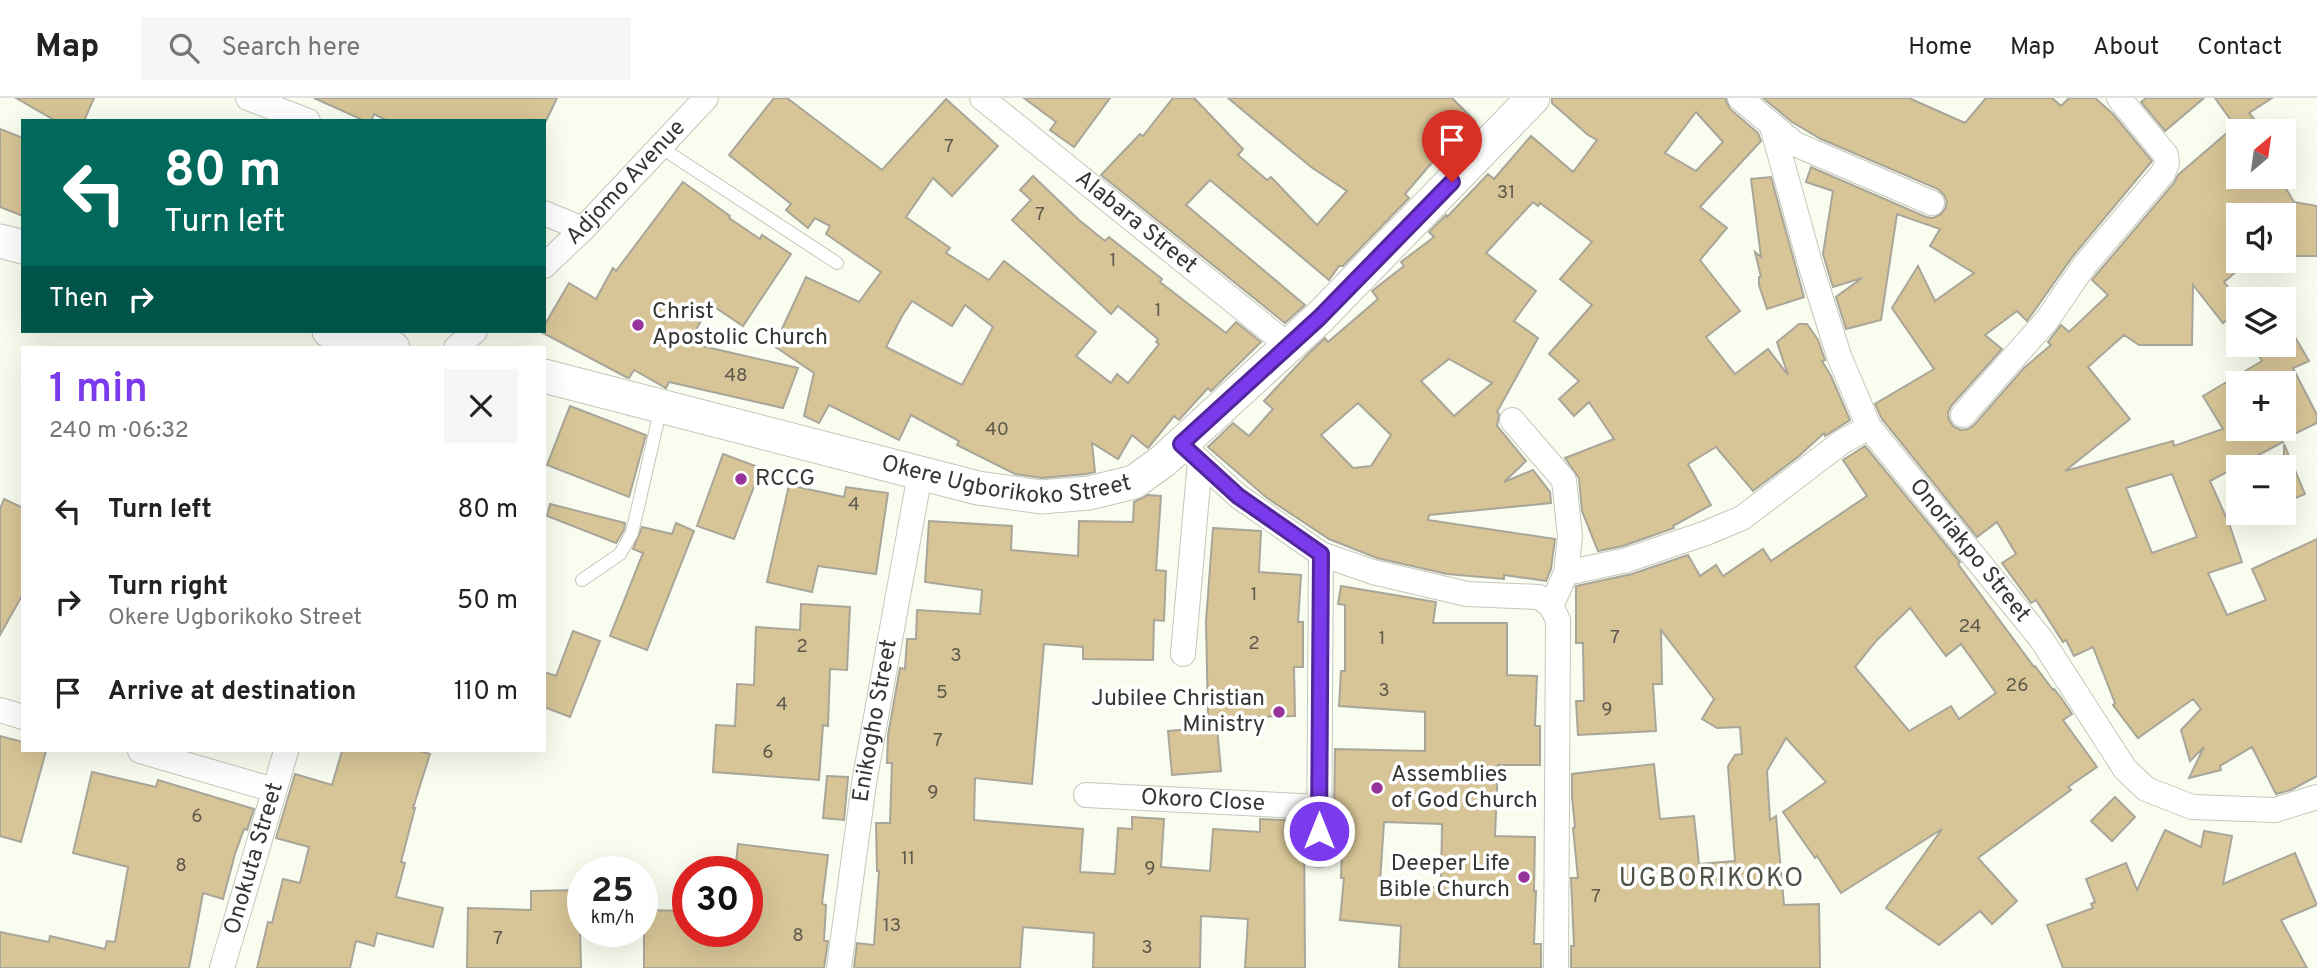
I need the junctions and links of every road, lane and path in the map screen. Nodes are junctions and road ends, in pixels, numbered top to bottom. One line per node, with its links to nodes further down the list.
1 (248, 98): 7 (street)
2 (706, 98): 9 (street, Adjomo Avenue)
3 (982, 98): 21 (street, Alabara Street)
4 (1533, 98): 21 (street, Okere Ugborikoko Street)
5 (1740, 98): 8 (street)
6 (2119, 98): 24 (street)
7 (303, 119)
8 (1772, 127): 10 (street); 26 (street, Onoriakpo Street)
9 (660, 147): 12 (street, Adjomo Avenue); 16 (lane)
10 (1933, 203)
11 (546, 215): 12 (street)
12 (583, 229): 15 (street, Adjomo Avenue)
13 (0, 241): 14 (street)
14 (21, 246)
15 (546, 263)
16 (837, 263)
17 (337, 333): 19 (street)
18 (473, 333): 20 (street)
19 (385, 346)
20 (458, 346)
21 (1289, 346): 27 (street, Okere Ugborikoko Street)
22 (546, 377): 23 (street, Okere Ugborikoko Street)
23 (661, 406): 28 (street, Okere Ugborikoko Street); 31 (lane)
24 (1964, 415)
25 (1512, 420): 30 (street)
26 (1869, 427): 30 (street); 40 (street, Onoriakpo Street)
27 (1190, 453): 28 (street, Okere Ugborikoko Street); 29 (street); 33 (street)
28 (920, 474): 44 (street, Enikogho Street)
29 (1321, 554): 32 (street); 41 (street)
30 (1566, 573): 32 (street)
31 (582, 580)
32 (1552, 606): 45 (street)
33 (1183, 654)
34 (0, 710): 35 (street)
35 (21, 716)
36 (143, 752): 38 (street)
37 (286, 752): 38 (street, Onokuta Street)
38 (274, 790): 43 (street, Onokuta Street)
39 (1086, 795): 41 (street, Okoro Close)
40 (2317, 797)
41 (1319, 807): 42 (street)
42 (1319, 855)
43 (222, 968)
44 (839, 968)
45 (1556, 968)

